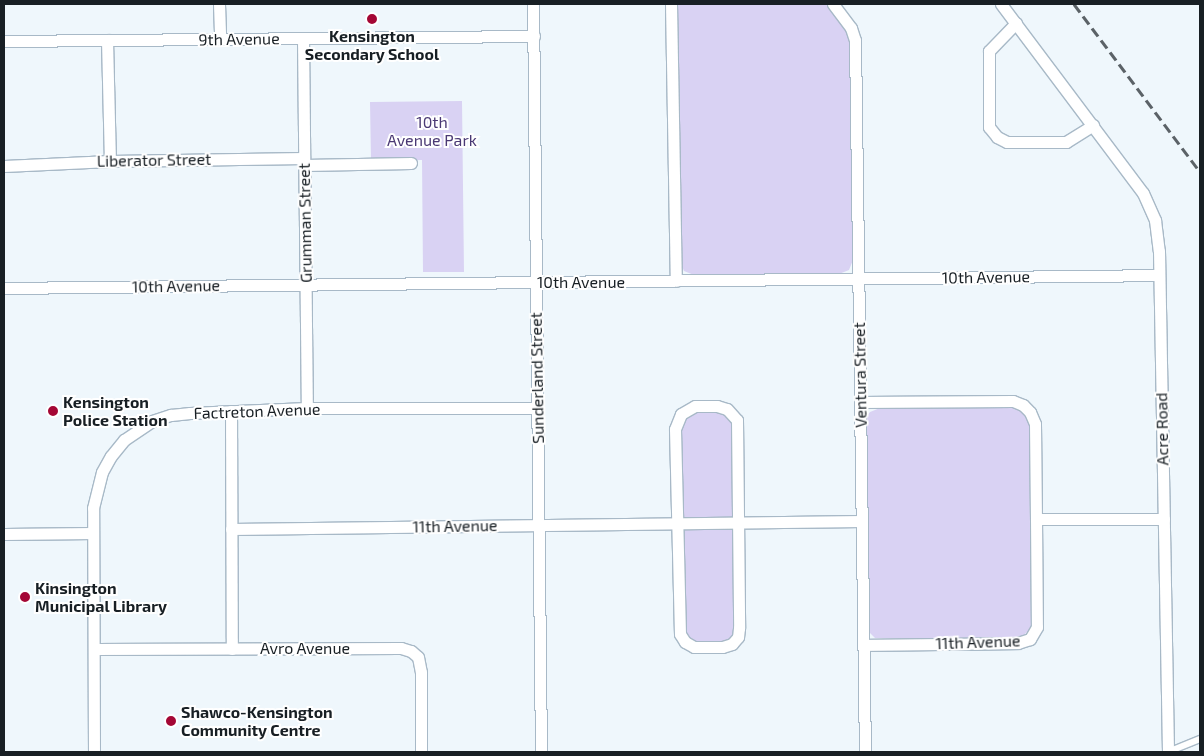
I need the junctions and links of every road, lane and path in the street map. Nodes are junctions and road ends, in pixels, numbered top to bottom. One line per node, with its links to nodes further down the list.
1 (219, 4): 9 (street)
2 (533, 4): 7 (street, Sunderland Street)
3 (671, 4): 19 (street)
4 (833, 4): 18 (street, Ventura Street)
5 (1002, 4): 6 (street, Acre Road)
6 (1016, 23): 12 (street, Acre Road); 12 (street)
7 (534, 36): 8 (street, 9th Avenue); 20 (street, Sunderland Street)
8 (303, 38): 9 (street, 9th Avenue); 14 (street, Grumman Street)
9 (220, 39): 10 (street, 9th Avenue)
10 (107, 40): 11 (street, 9th Avenue); 13 (street)
11 (4, 41)
12 (1093, 124): 17 (street, Acre Road)
13 (110, 161): 14 (street, Liberator Street); 16 (street, Liberator Street)
14 (304, 161): 15 (street, Liberator Street); 21 (street, Grumman Street)
15 (411, 163)
16 (4, 166)
17 (1159, 275): 18 (street, 10th Avenue); 27 (street, Acre Road)
18 (859, 279): 19 (street, 10th Avenue); 23 (street, Ventura Street)
19 (676, 281): 20 (street, 10th Avenue)
20 (536, 282): 21 (street, 10th Avenue); 25 (street, Sunderland Street)
21 (305, 284): 22 (street, 10th Avenue); 24 (street, Grumman Street)
22 (4, 288)
23 (860, 402): 28 (street, 11th Avenue); 29 (street, Ventura Street)
24 (307, 408): 25 (street, Factreton Avenue); 26 (street, Factreton Avenue)
25 (537, 408): 32 (street, Sunderland Street)
26 (230, 411): 33 (street); 34 (street, Factreton Avenue)
27 (1164, 518): 28 (street); 44 (street, Acre Road)
28 (1036, 519): 36 (street, 11th Avenue)
29 (862, 521): 31 (street, 11th Avenue); 36 (street, Ventura Street)
30 (678, 524): 31 (street, 11th Avenue); 31 (street); 31 (street); 32 (street, 11th Avenue)
31 (739, 524)
32 (538, 525): 33 (street, 11th Avenue); 42 (street, Sunderland Street)
33 (231, 529): 38 (street)
34 (93, 533): 35 (street); 37 (street, Factreton Avenue)
35 (4, 534)
36 (864, 645): 43 (street, Ventura Street)
37 (94, 649): 38 (street, Avro Avenue); 40 (street, Factreton Avenue)
38 (232, 649): 41 (street, Avro Avenue)
39 (1200, 739): 44 (lane)
40 (94, 752)
41 (422, 752)
42 (540, 752)
43 (865, 752)
44 (1168, 752)

